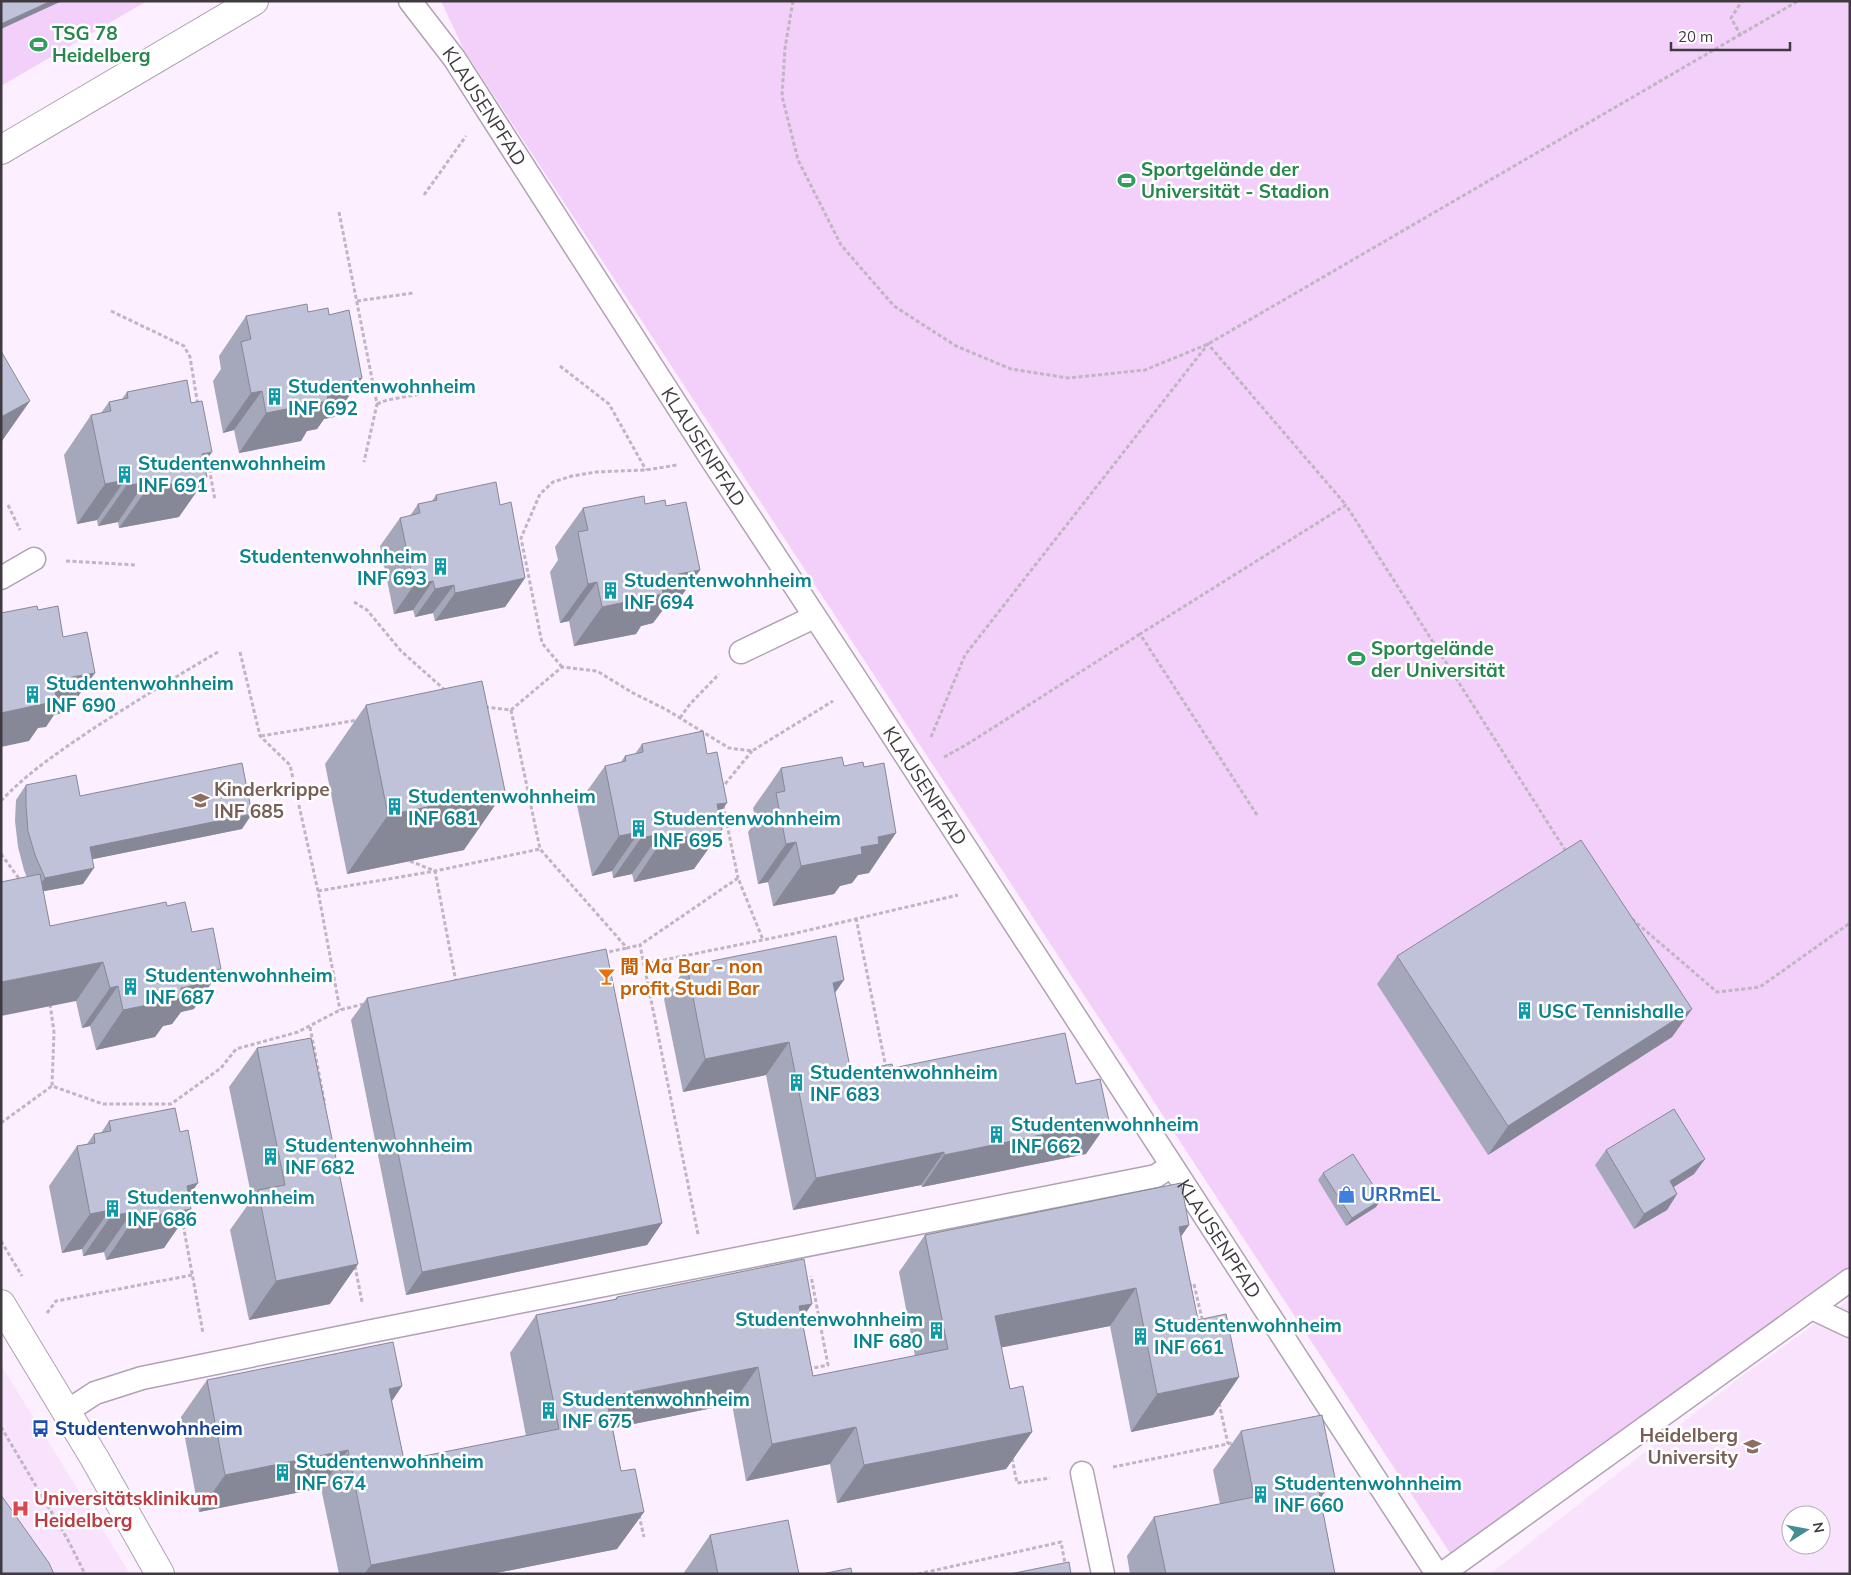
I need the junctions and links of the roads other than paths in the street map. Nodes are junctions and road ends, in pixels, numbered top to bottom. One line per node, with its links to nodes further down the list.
1 (254, 1): 3 (street)
2 (410, 1): 6 (lane, KLAUSENPFAD)
3 (1, 150)
4 (34, 559): 5 (lane)
5 (1, 578)
6 (814, 617): 7 (lane); 8 (lane, KLAUSENPFAD)
7 (740, 652)
8 (1171, 1166): 13 (lane); 17 (lane, KLAUSENPFAD)
9 (1850, 1280): 11 (lane)
10 (1, 1304): 13 (street)
11 (1812, 1308): 12 (lane); 18 (lane)
12 (1850, 1326)
13 (66, 1412): 15 (street)
14 (1082, 1473): 16 (lane)
15 (160, 1574)
16 (1103, 1574)
17 (1437, 1574)
18 (1442, 1574)

